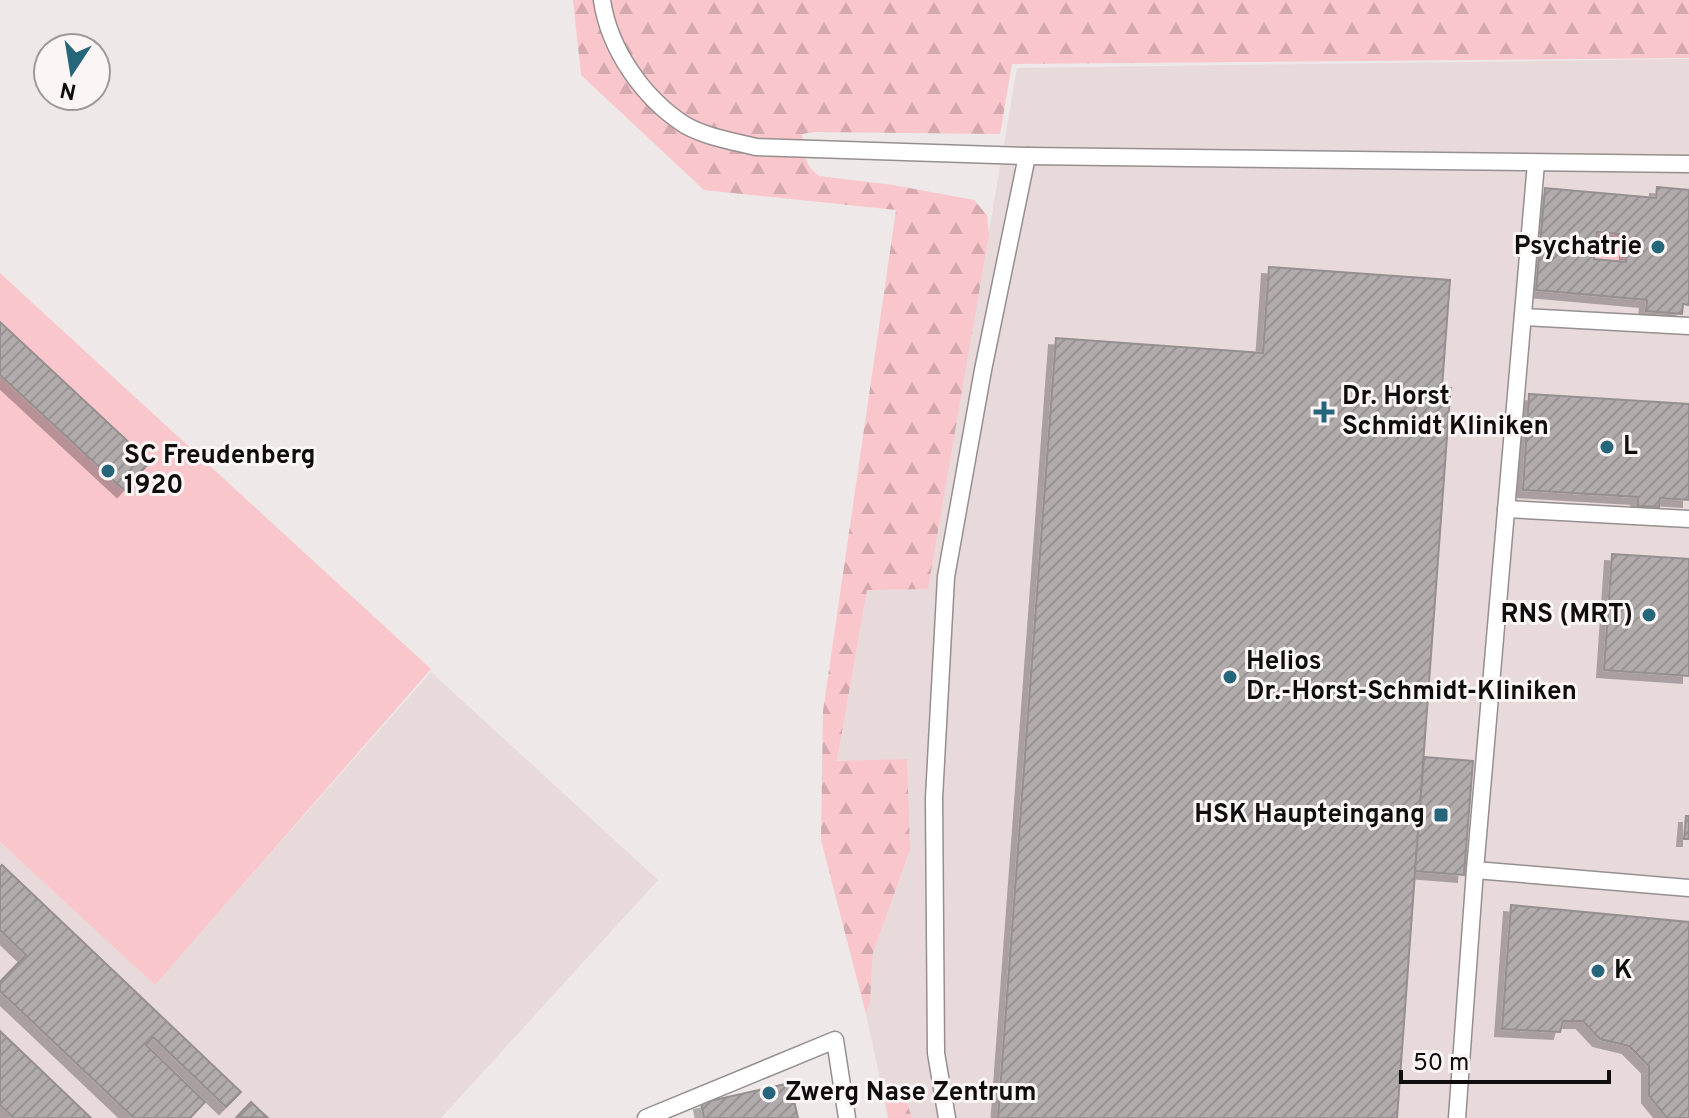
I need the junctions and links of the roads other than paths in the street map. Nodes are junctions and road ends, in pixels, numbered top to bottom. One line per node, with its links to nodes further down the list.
1 (602, 0): 2 (lane)
2 (1027, 156): 3 (lane); 13 (lane)
3 (1536, 163): 4 (lane); 5 (lane)
4 (1689, 164)
5 (1523, 317): 6 (lane); 7 (lane)
6 (1689, 326)
7 (1506, 509): 8 (lane); 9 (lane)
8 (1689, 519)
9 (1475, 870): 10 (lane); 14 (lane)
10 (1689, 888)
11 (646, 1118): 12 (lane)
12 (847, 1118)
13 (947, 1118)
14 (1457, 1118)

